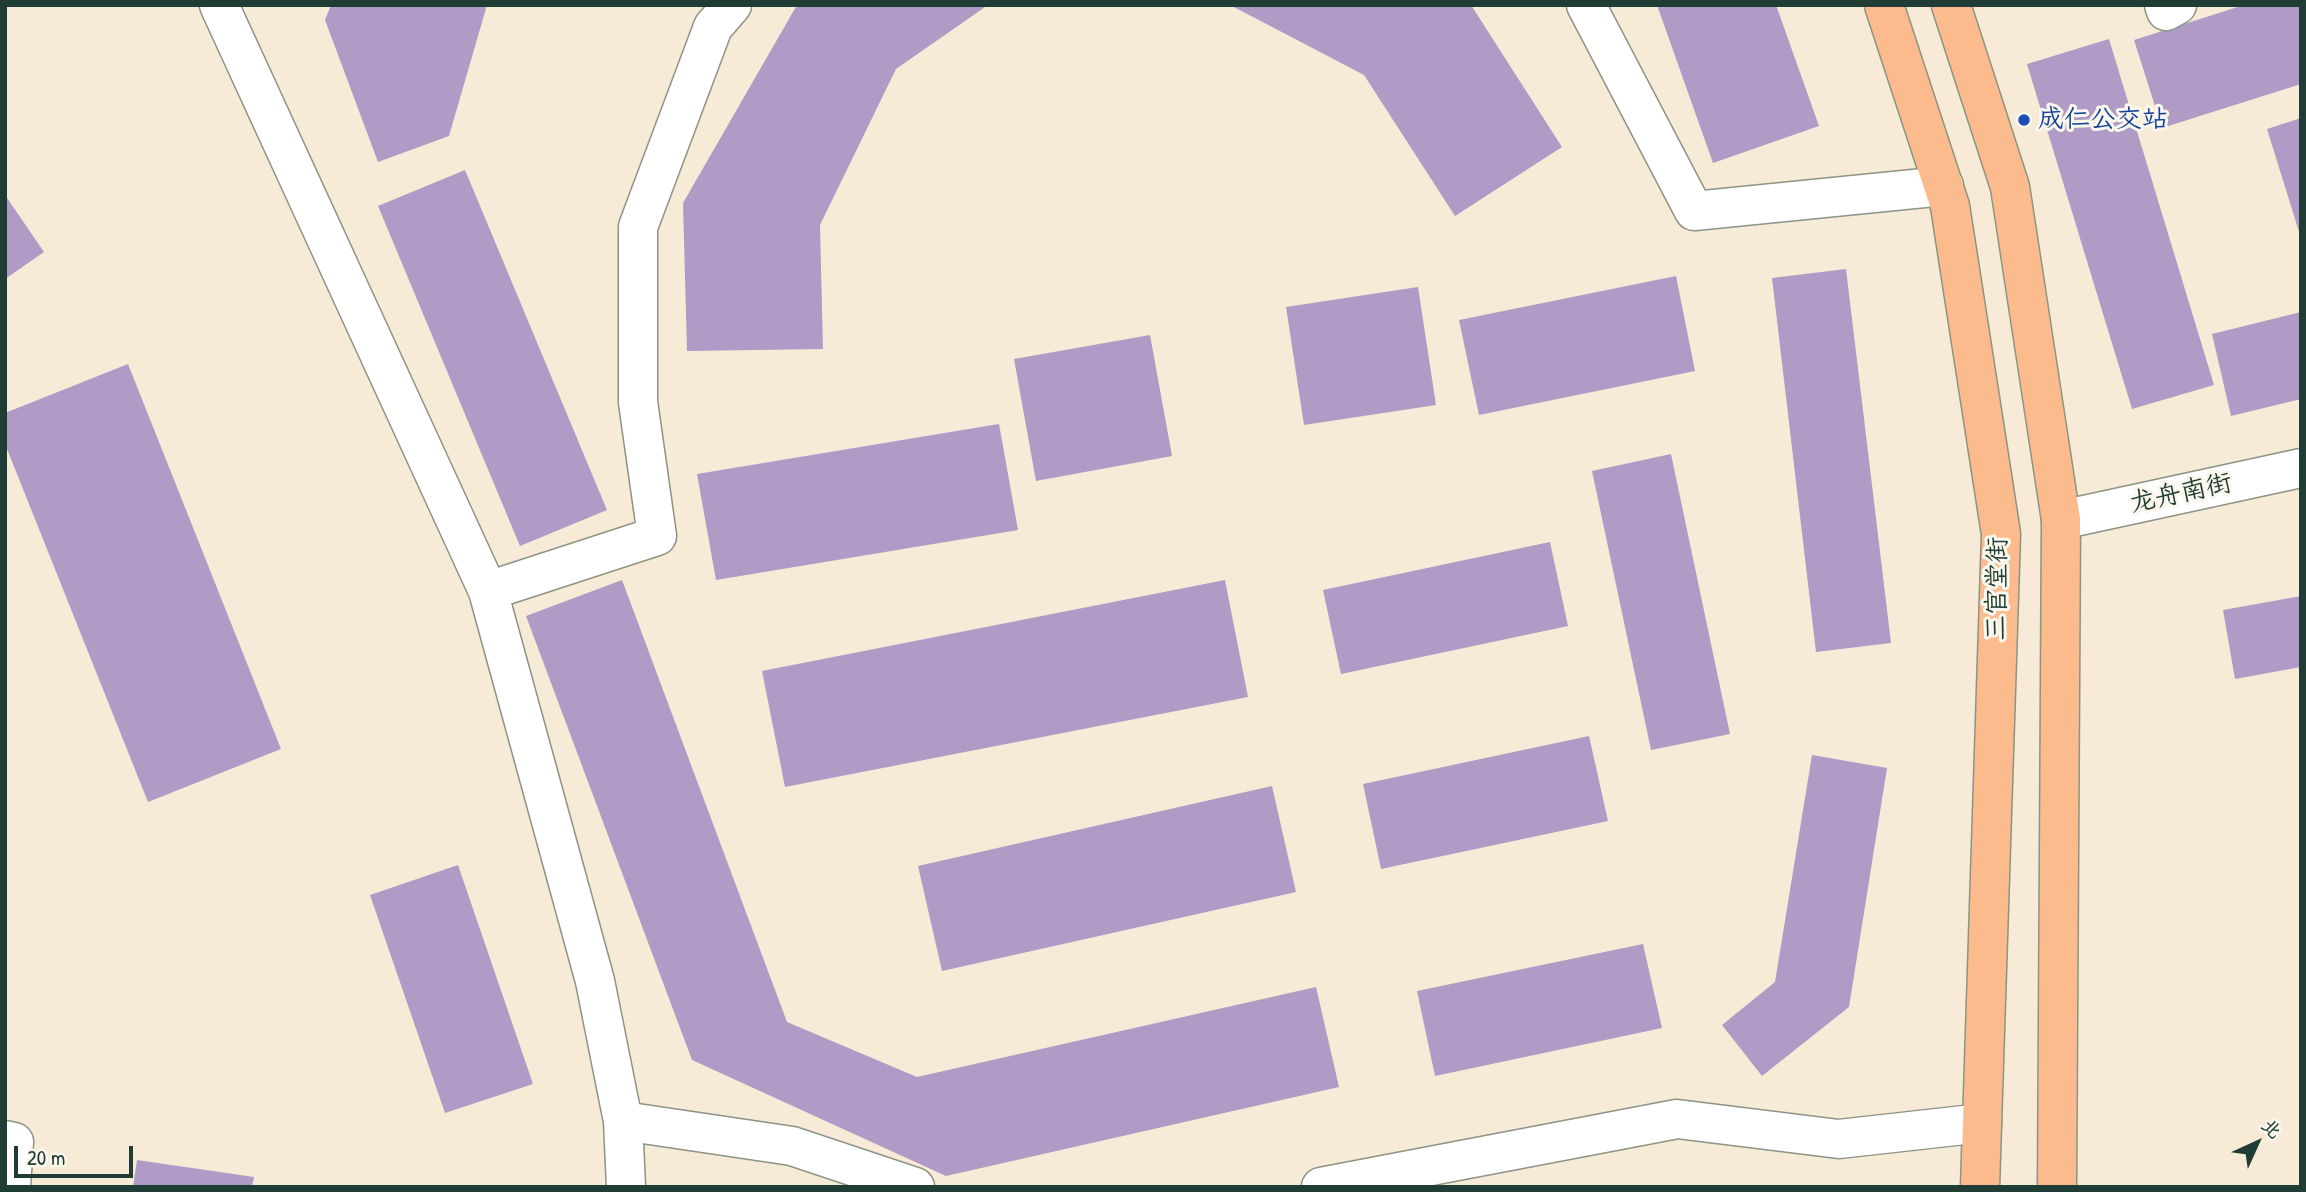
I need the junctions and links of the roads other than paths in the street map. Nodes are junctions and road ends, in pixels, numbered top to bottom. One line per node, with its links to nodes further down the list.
1 (219, 5): 11 (street)
2 (733, 5): 11 (street)
3 (1586, 5): 8 (street)
4 (1884, 5): 8 (main road, 三官堂街)
5 (1951, 5): 10 (main road)
6 (2164, 5): 7 (street)
7 (2177, 5)
8 (1944, 186): 13 (main road, 三官堂街)
9 (2301, 468): 10 (street, 龙舟南街)
10 (2061, 520): 20 (main road)
11 (488, 591): 12 (street)
12 (623, 1121): 16 (street); 17 (street)
13 (1982, 1123): 18 (street); 19 (main road, 三官堂街)
14 (5, 1140): 15 (street)
15 (10, 1187)
16 (626, 1187)
17 (915, 1187)
18 (1321, 1187)
19 (1980, 1187)
20 (2057, 1187)

